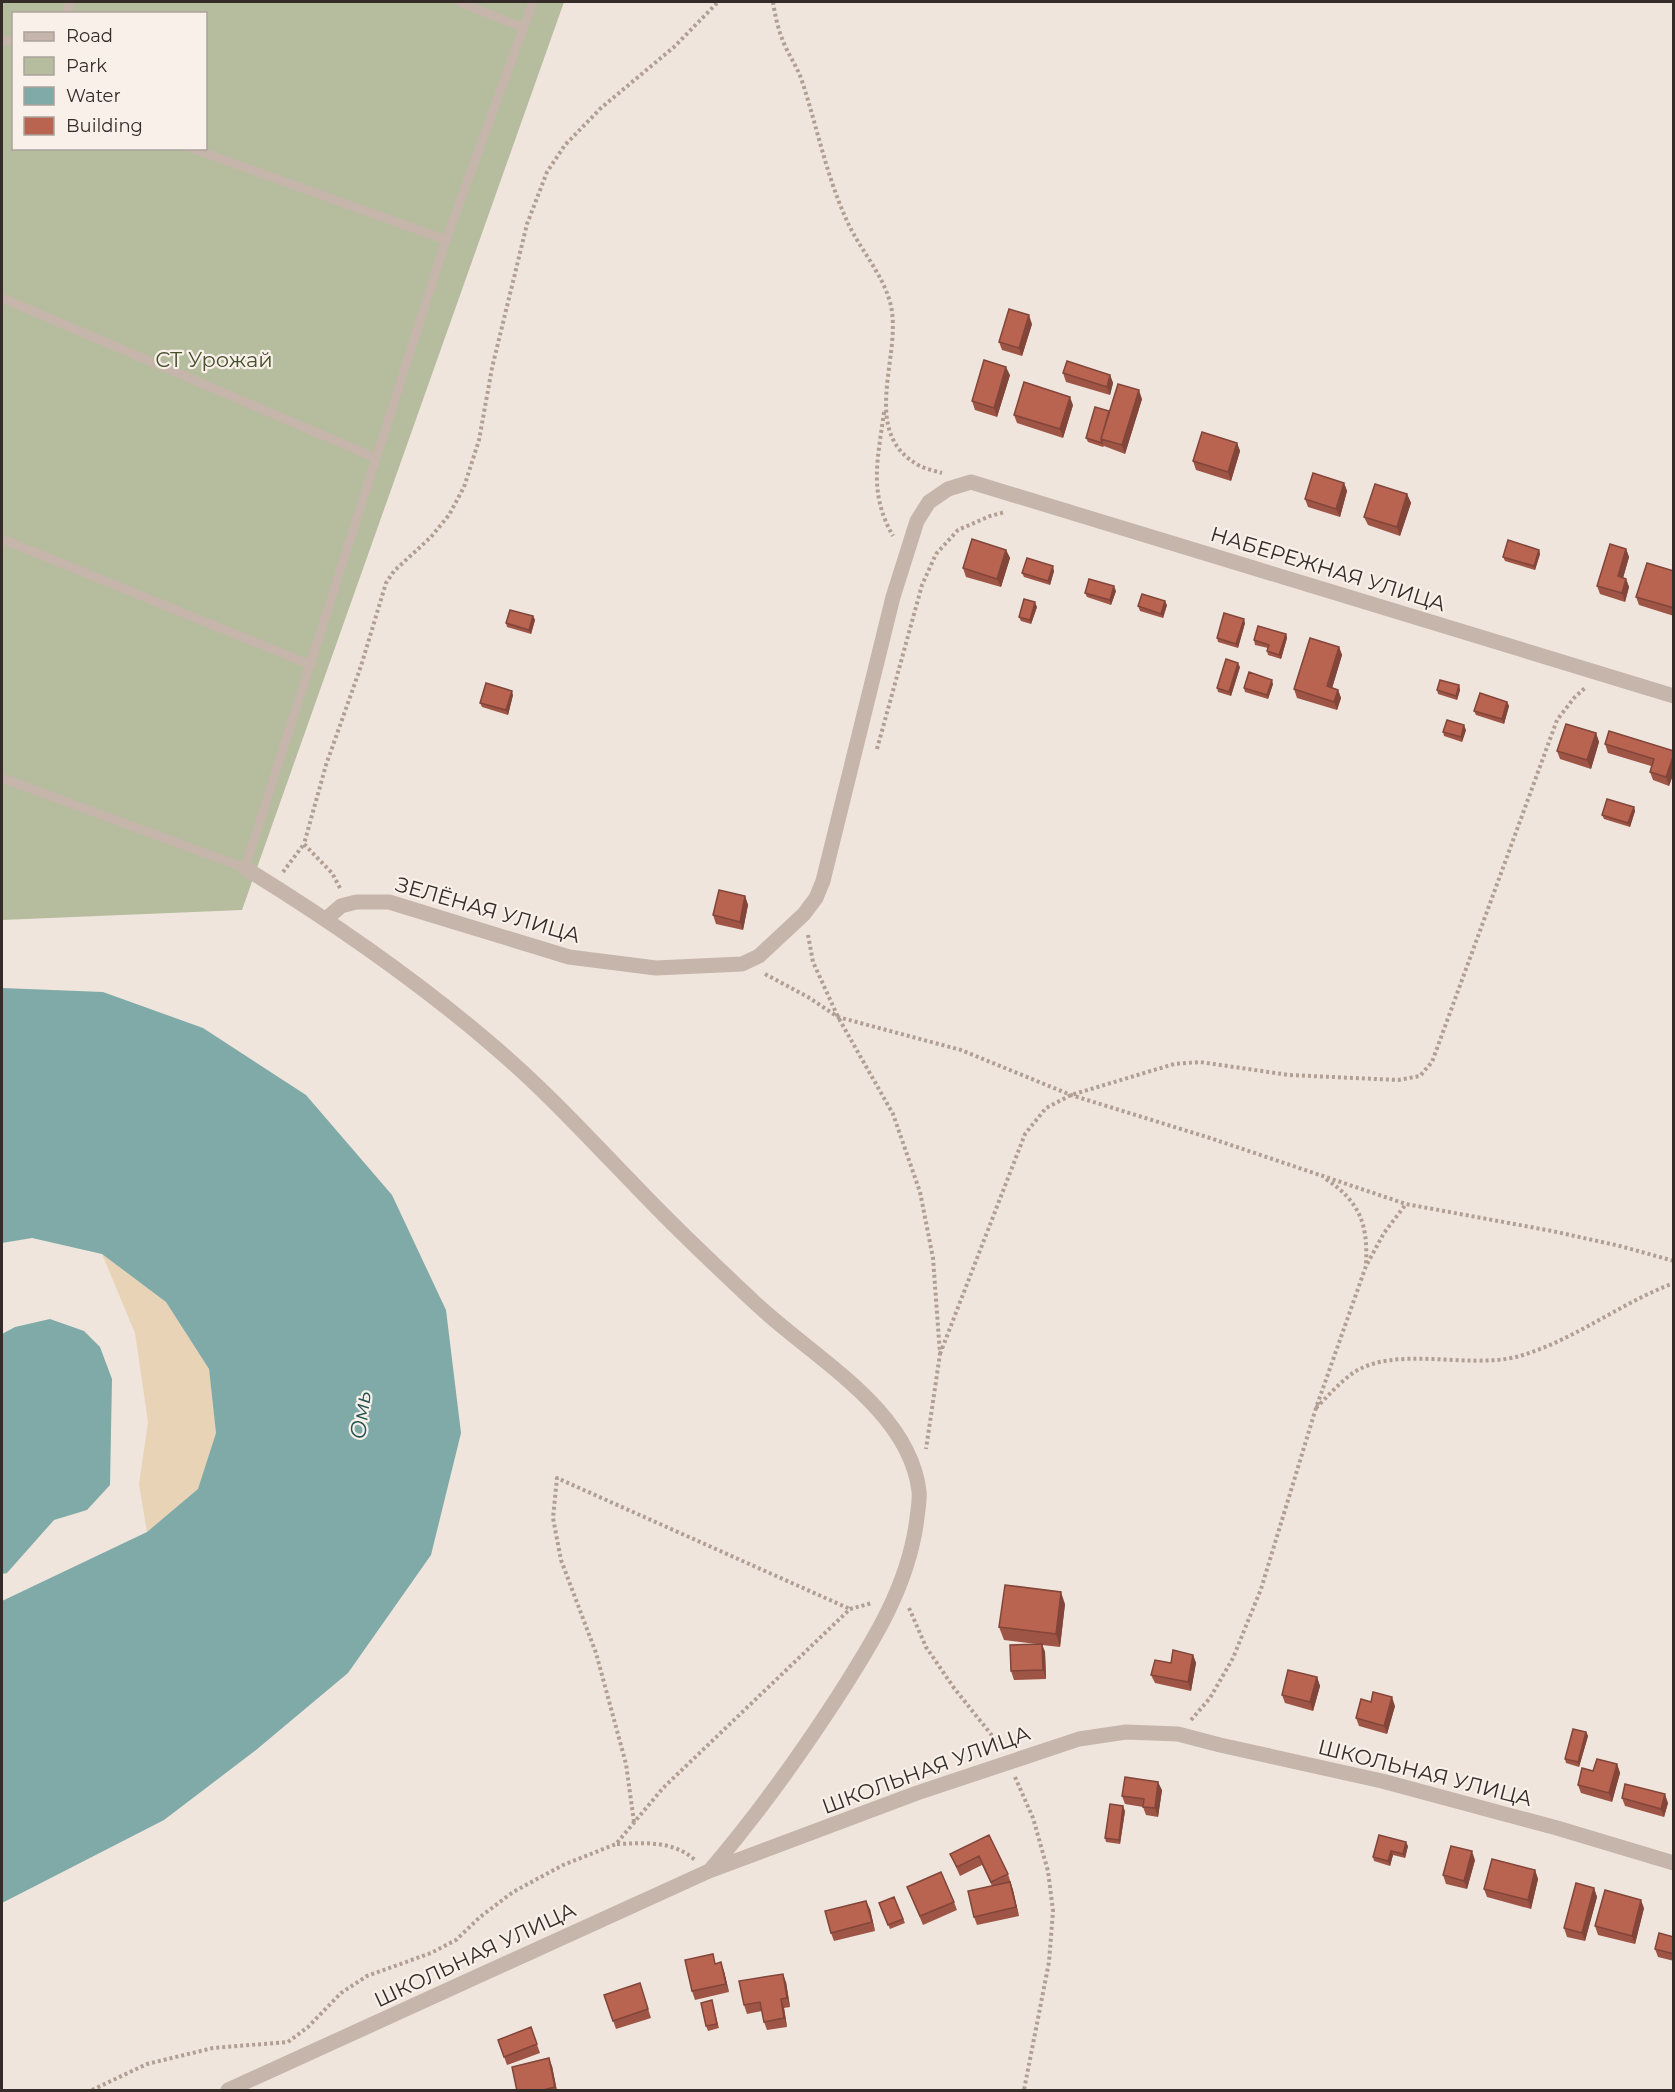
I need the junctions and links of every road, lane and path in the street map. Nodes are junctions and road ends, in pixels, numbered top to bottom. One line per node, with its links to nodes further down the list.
1 (460, 2): 5 (lane)
2 (533, 2): 5 (lane)
3 (718, 2): 20 (path)
4 (773, 2): 9 (path)
5 (524, 28): 7 (lane)
6 (196, 150): 7 (lane)
7 (446, 240): 10 (lane)
8 (2, 298): 10 (lane)
9 (885, 409): 11 (path); 14 (path)
10 (376, 458): 15 (lane)
11 (971, 482): 14 (street, ЗЕЛЁНАЯ УЛИЦА); 16 (street, НАБЕРЕЖНАЯ УЛИЦА)
12 (1010, 511): 18 (path)
13 (2, 538): 15 (lane)
14 (905, 558): 24 (street, ЗЕЛЁНАЯ УЛИЦА)
15 (311, 665): 21 (lane)
16 (1602, 674): 17 (street, НАБЕРЕЖНАЯ УЛИЦА); 28 (path)
17 (1674, 696)
18 (875, 754)
19 (2, 778): 21 (lane)
20 (304, 844): 22 (path); 23 (path)
21 (245, 868): 22 (street)
22 (273, 885): 25 (street)
23 (341, 906): 25 (street); 26 (street, ЗЕЛЁНАЯ УЛИЦА)
24 (804, 914): 26 (street, ЗЕЛЁНАЯ УЛИЦА); 27 (path)
25 (326, 919): 37 (street)
26 (742, 964): 27 (path)
27 (838, 1017): 28 (path); 34 (path)
28 (1071, 1095): 29 (path); 34 (path)
29 (1321, 1175): 30 (path); 32 (path)
30 (1406, 1204): 31 (path); 32 (path)
31 (1674, 1261)
32 (1366, 1266): 35 (path)
33 (1674, 1283): 35 (path)
34 (940, 1354): 36 (path)
35 (1316, 1408): 40 (path)
36 (924, 1460)
37 (900, 1588): 38 (street); 41 (path)
38 (891, 1605): 39 (path); 45 (street)
39 (850, 1609): 42 (path); 42 (path)
40 (1178, 1734): 41 (street, ШКОЛЬНАЯ УЛИЦА); 44 (street, ШКОЛЬНАЯ УЛИЦА)
41 (1008, 1762): 45 (street, ШКОЛЬНАЯ УЛИЦА); 48 (path)
42 (635, 1822): 43 (path)
43 (616, 1844): 45 (path); 46 (path)
44 (1674, 1863)
45 (709, 1872): 47 (street, ШКОЛЬНАЯ УЛИЦА)
46 (92, 2091)
47 (228, 2091)
48 (1024, 2091)

